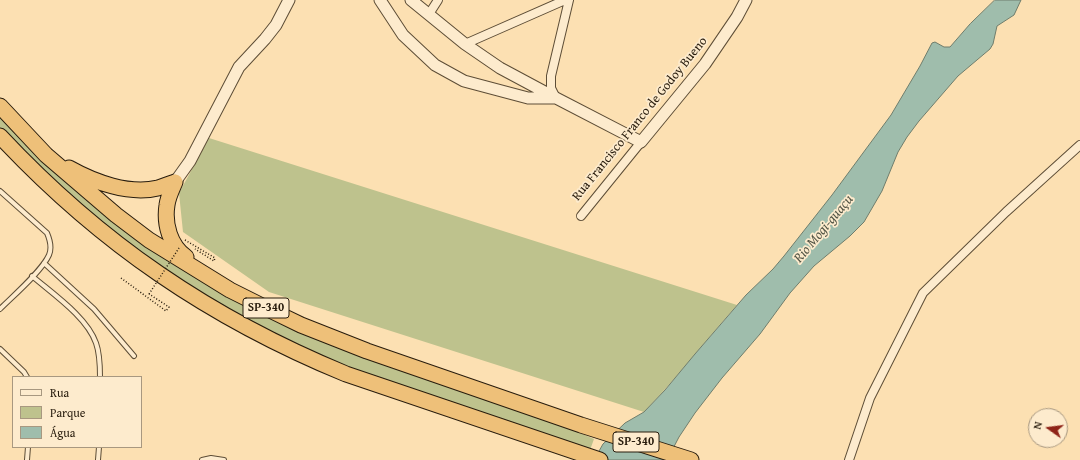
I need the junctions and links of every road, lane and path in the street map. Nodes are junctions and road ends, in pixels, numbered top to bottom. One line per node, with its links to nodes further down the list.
1 (289, 0): 18 (street)
2 (380, 0): 10 (street)
3 (411, 0): 8 (street)
4 (438, 0): 8 (street)
5 (565, 0): 9 (street)
6 (569, 0): 10 (street)
7 (746, 0): 14 (street, Rua Francisco Franco de Godoy Bueno)
8 (429, 14): 9 (street)
9 (465, 44): 10 (street)
10 (556, 98): 14 (street)
11 (0, 106): 16 (highway, SP-340)
12 (0, 136): 17 (highway, SP-340)
13 (0, 141): 17 (highway)
14 (641, 142): 20 (street, Rua Francisco Franco de Godoy Bueno)
15 (1080, 145): 41 (street)
16 (46, 155): 18 (highway); 27 (highway, SP-340)
17 (23, 159): 39 (highway, SP-340)
18 (175, 182): 21 (highway)
19 (0, 191): 24 (lane)
20 (581, 216)
21 (168, 230): 22 (path); 27 (highway)
22 (183, 242)
23 (179, 248): 26 (path, bridge)
24 (44, 263): 25 (lane); 30 (lane)
25 (32, 276): 28 (lane); 32 (lane)
26 (121, 278)
27 (230, 290): 40 (highway, SP-340)
28 (0, 309)
29 (0, 349): 31 (lane)
30 (134, 356)
31 (26, 376)
32 (100, 376)
33 (28, 448): 35 (lane)
34 (99, 448): 36 (lane)
35 (27, 460)
36 (98, 460)
37 (202, 460): 38 (lane)
38 (224, 460)
39 (600, 460)
40 (691, 460)
41 (849, 460)

